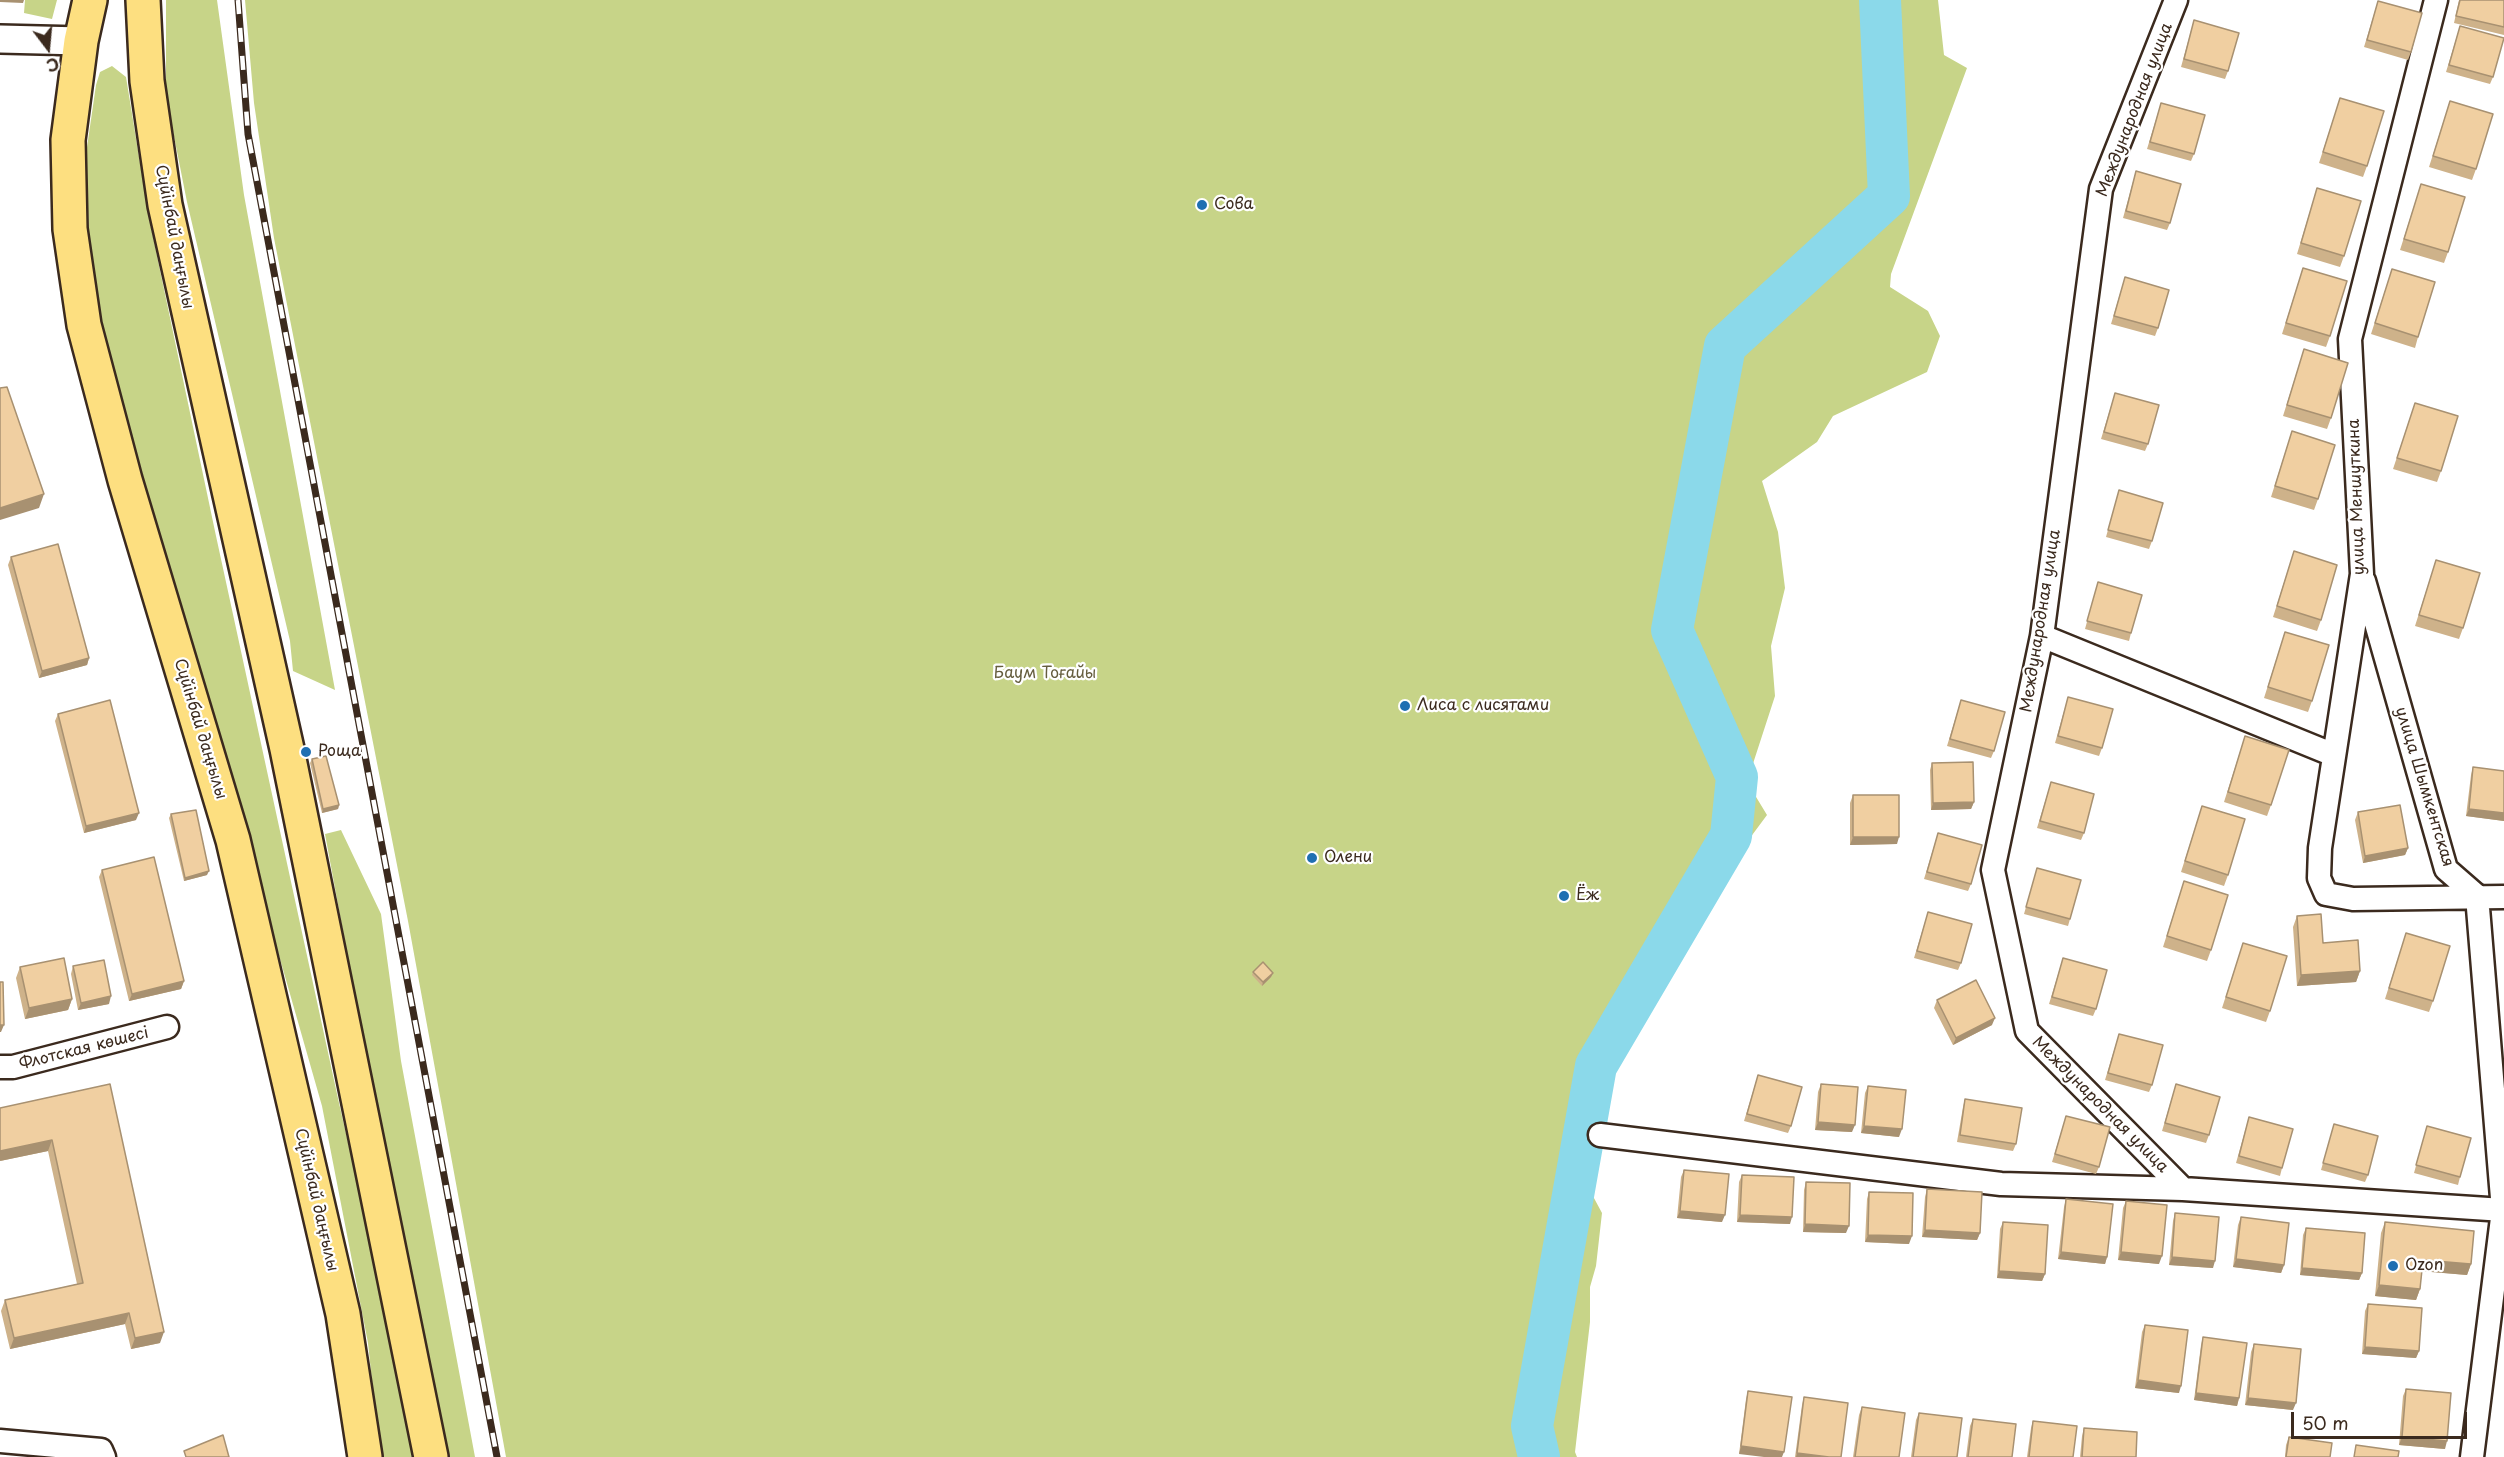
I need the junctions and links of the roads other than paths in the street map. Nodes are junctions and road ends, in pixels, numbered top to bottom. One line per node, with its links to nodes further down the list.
1 (90, 0): 6 (main road, Сүйінбай даңғылы)
2 (143, 0): 20 (main road, Сүйінбай даңғылы)
3 (2176, 0): 8 (street, Международная улица)
4 (2436, 0): 7 (street, улица Меншуткина)
5 (0, 39): 6 (street)
6 (81, 41): 19 (main road, Сүйінбай даңғылы)
7 (2362, 574): 9 (street, улица Меншуткина); 10 (street, улица Шымкентская)
8 (2042, 636): 9 (street); 15 (street, Международная улица)
9 (2334, 755): 10 (street, улица Меншуткина)
10 (2477, 896): 11 (street, улица Меншуткина); 16 (street)
11 (2504, 897)
12 (167, 1028): 13 (street, Флотская көшесі)
13 (0, 1067)
14 (1600, 1135): 15 (street, Международная улица)
15 (2182, 1189): 16 (street, Международная улица)
16 (2504, 1210): 21 (street)
17 (0, 1441): 18 (street)
18 (104, 1457)
19 (365, 1457)
20 (430, 1457)
21 (2472, 1457)

